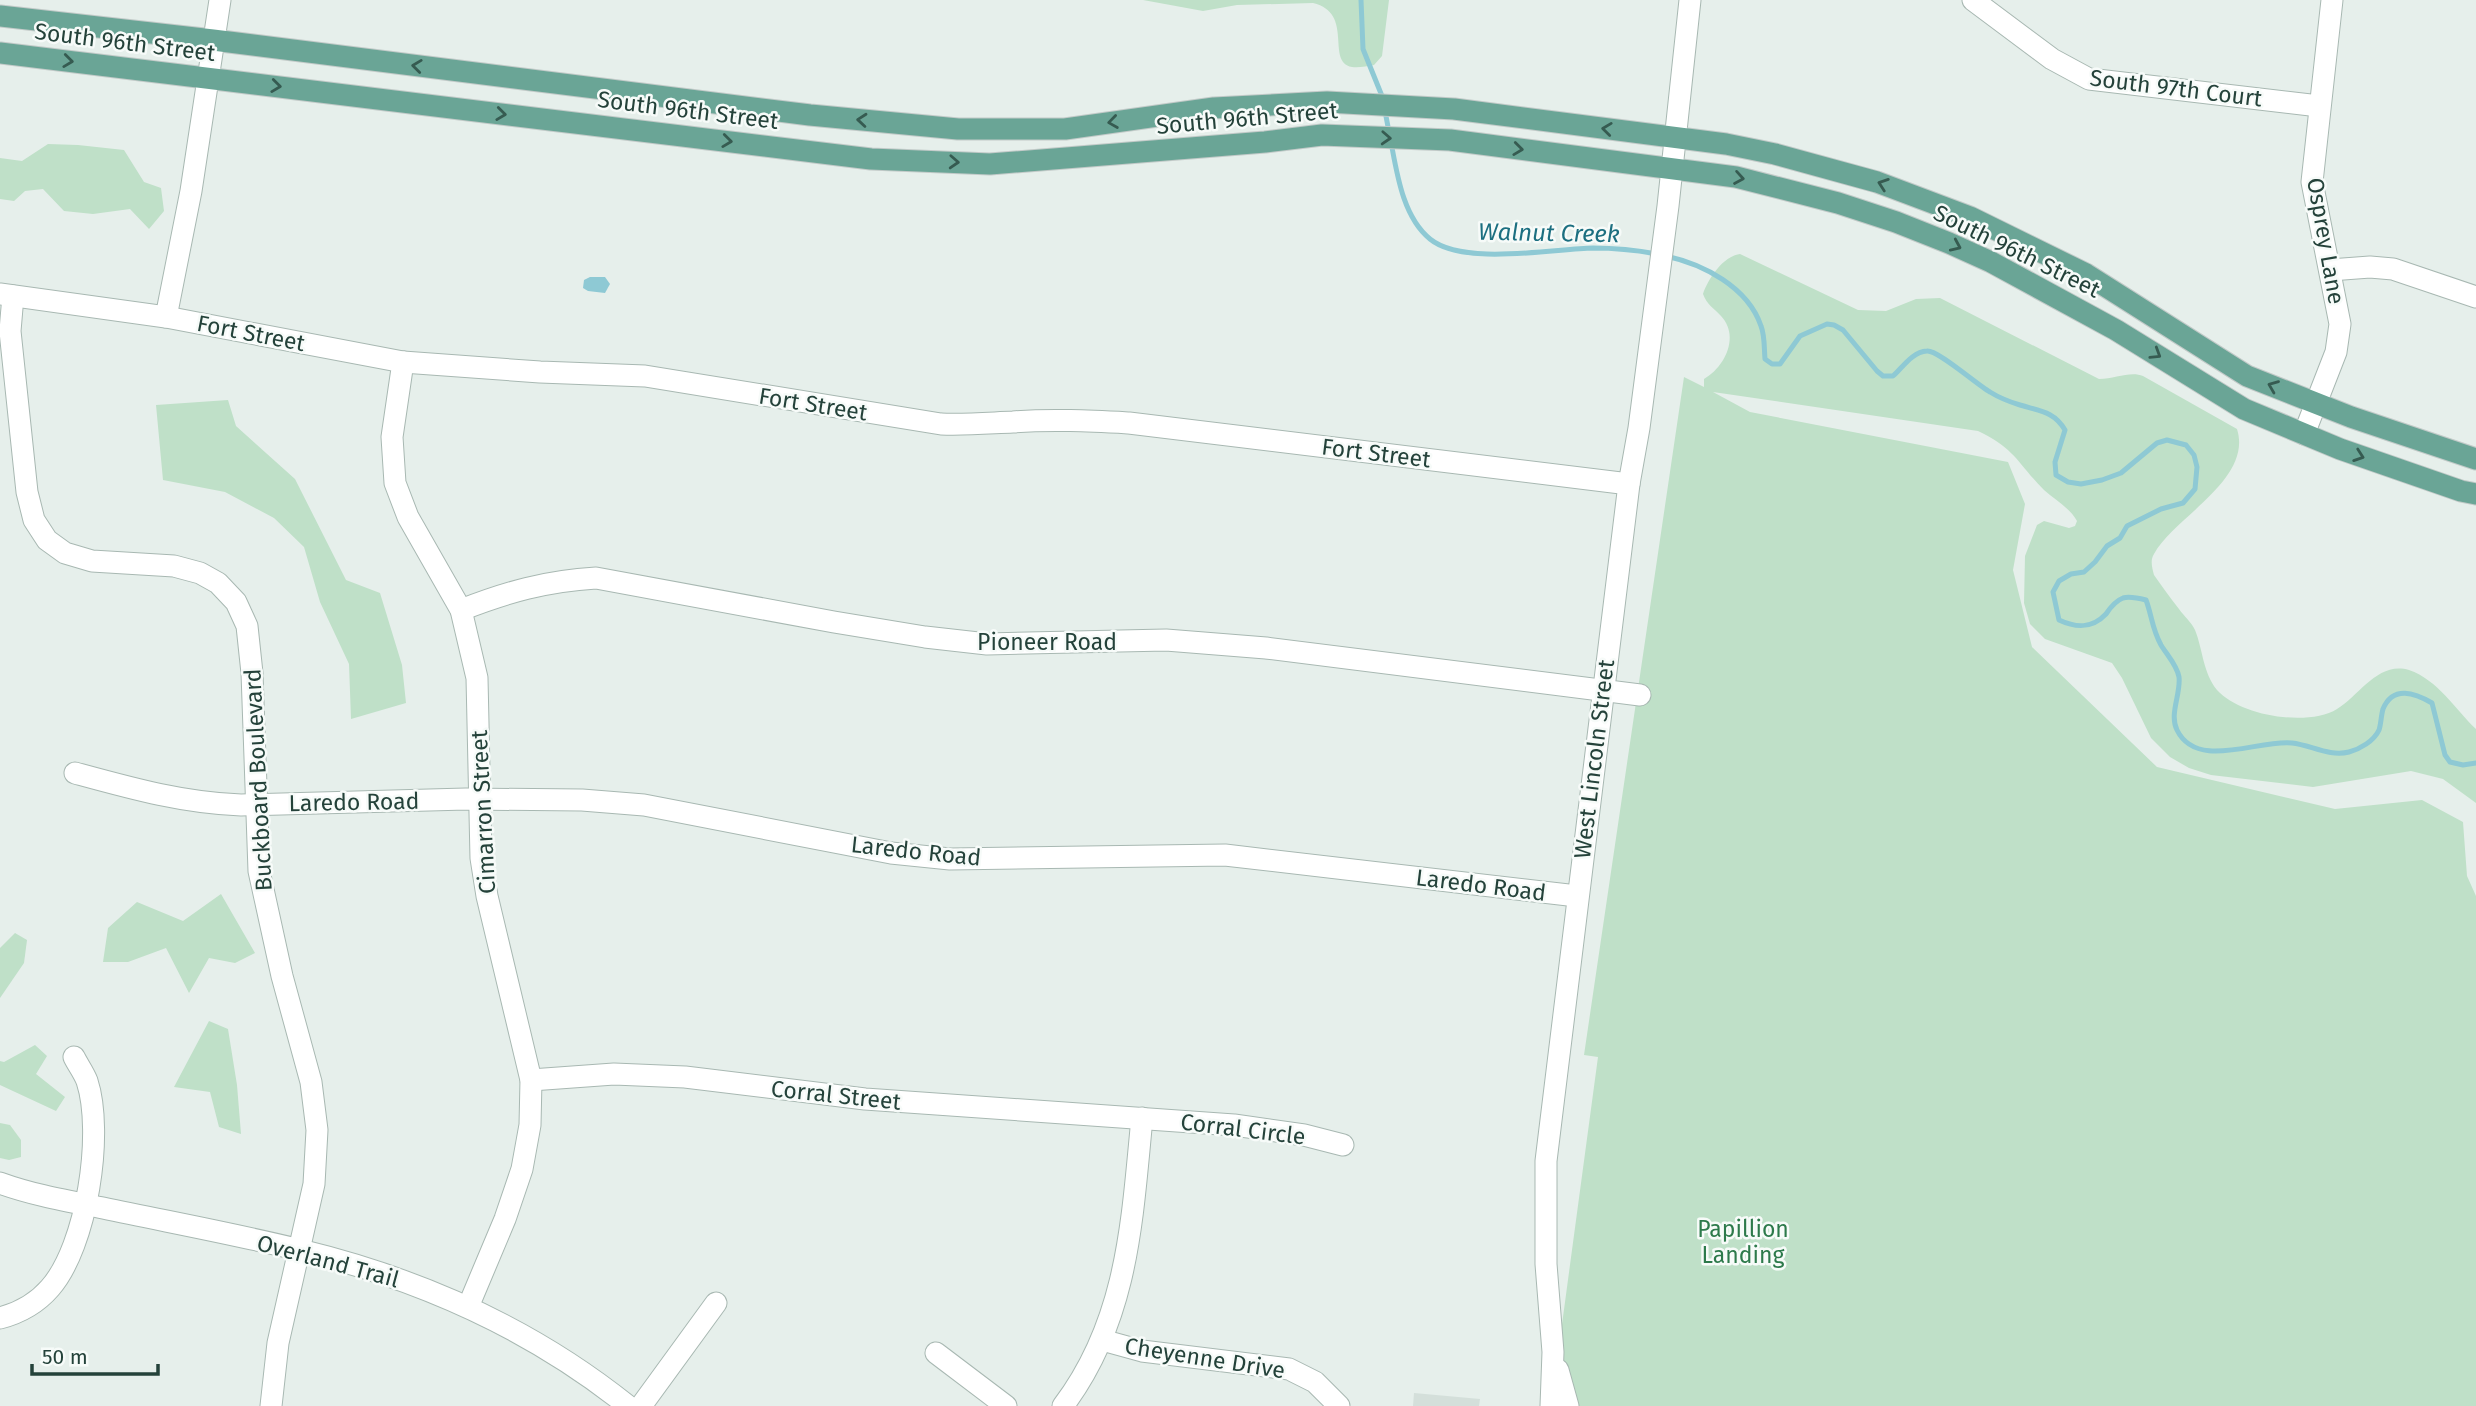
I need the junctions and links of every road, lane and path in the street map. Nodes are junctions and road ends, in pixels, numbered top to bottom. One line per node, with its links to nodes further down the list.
1 (220, 0): 6 (street)
2 (1690, 0): 10 (street, West Lincoln Street)
3 (1973, 0): 9 (street, South 97th Court)
4 (2332, 0): 9 (street, Osprey Lane)
5 (0, 16): 6 (main road, South 96th Street)
6 (213, 40): 8 (street); 10 (main road, South 96th Street, one-way to 6)
7 (0, 53): 8 (main road, South 96th Street, one-way to 8)
8 (208, 78): 11 (main road, South 96th Street, one-way to 11); 15 (street)
9 (2319, 106): 12 (street, Osprey Lane)
10 (1675, 138): 11 (street, West Lincoln Street); 17 (main road, South 96th Street, one-way to 10)
11 (1672, 169): 18 (main road, South 96th Street, one-way to 18); 20 (street, West Lincoln Street)
12 (2330, 270): 14 (street); 17 (street, Osprey Lane)
13 (7, 295): 15 (street, Fort Street); 27 (street, Buckboard Boulevard)
14 (2476, 297)
15 (166, 317): 16 (street, Fort Street)
16 (403, 362): 20 (street, Fort Street); 22 (street, Cimarron Street)
17 (2316, 403): 18 (street, Osprey Lane); 19 (main road, South 96th Street)
18 (2304, 434): 21 (main road, South 96th Street, one-way to 21)
19 (2476, 459)
20 (1629, 484): 23 (street, West Lincoln Street)
21 (2476, 494)
22 (461, 610): 23 (street, Pioneer Road); 26 (street, Cimarron Street)
23 (1603, 690): 24 (street, Pioneer Road); 28 (street, West Lincoln Street)
24 (1640, 695)
25 (75, 773): 27 (street, Laredo Road)
26 (480, 799): 27 (street, Laredo Road); 28 (street, Laredo Road); 30 (street, Cimarron Street)
27 (257, 804): 35 (street, Buckboard Boulevard)
28 (1577, 897): 40 (street, West Lincoln Street)
29 (74, 1057): 34 (street)
30 (531, 1080): 31 (street, Corral Street); 37 (street, Cimarron Street)
31 (1142, 1118): 32 (street, Corral Circle); 39 (street)
32 (1343, 1145)
33 (0, 1183): 34 (street, Overland Trail)
34 (86, 1205): 35 (street, Overland Trail); 38 (street)
35 (299, 1249): 37 (street, Overland Trail); 42 (street, Buckboard Boulevard)
36 (716, 1303): 44 (street)
37 (468, 1307): 43 (street, Overland Trail)
38 (0, 1318)
39 (1102, 1340): 46 (street); 47 (street, Cheyenne Drive)
40 (1553, 1352): 48 (street, West Lincoln Street); 49 (street, West Lincoln Street)
41 (936, 1353): 45 (street)
42 (271, 1406)
43 (628, 1406)
44 (641, 1406)
45 (1006, 1406)
46 (1063, 1406)
47 (1339, 1406)
48 (1551, 1406)
49 (1568, 1406)

